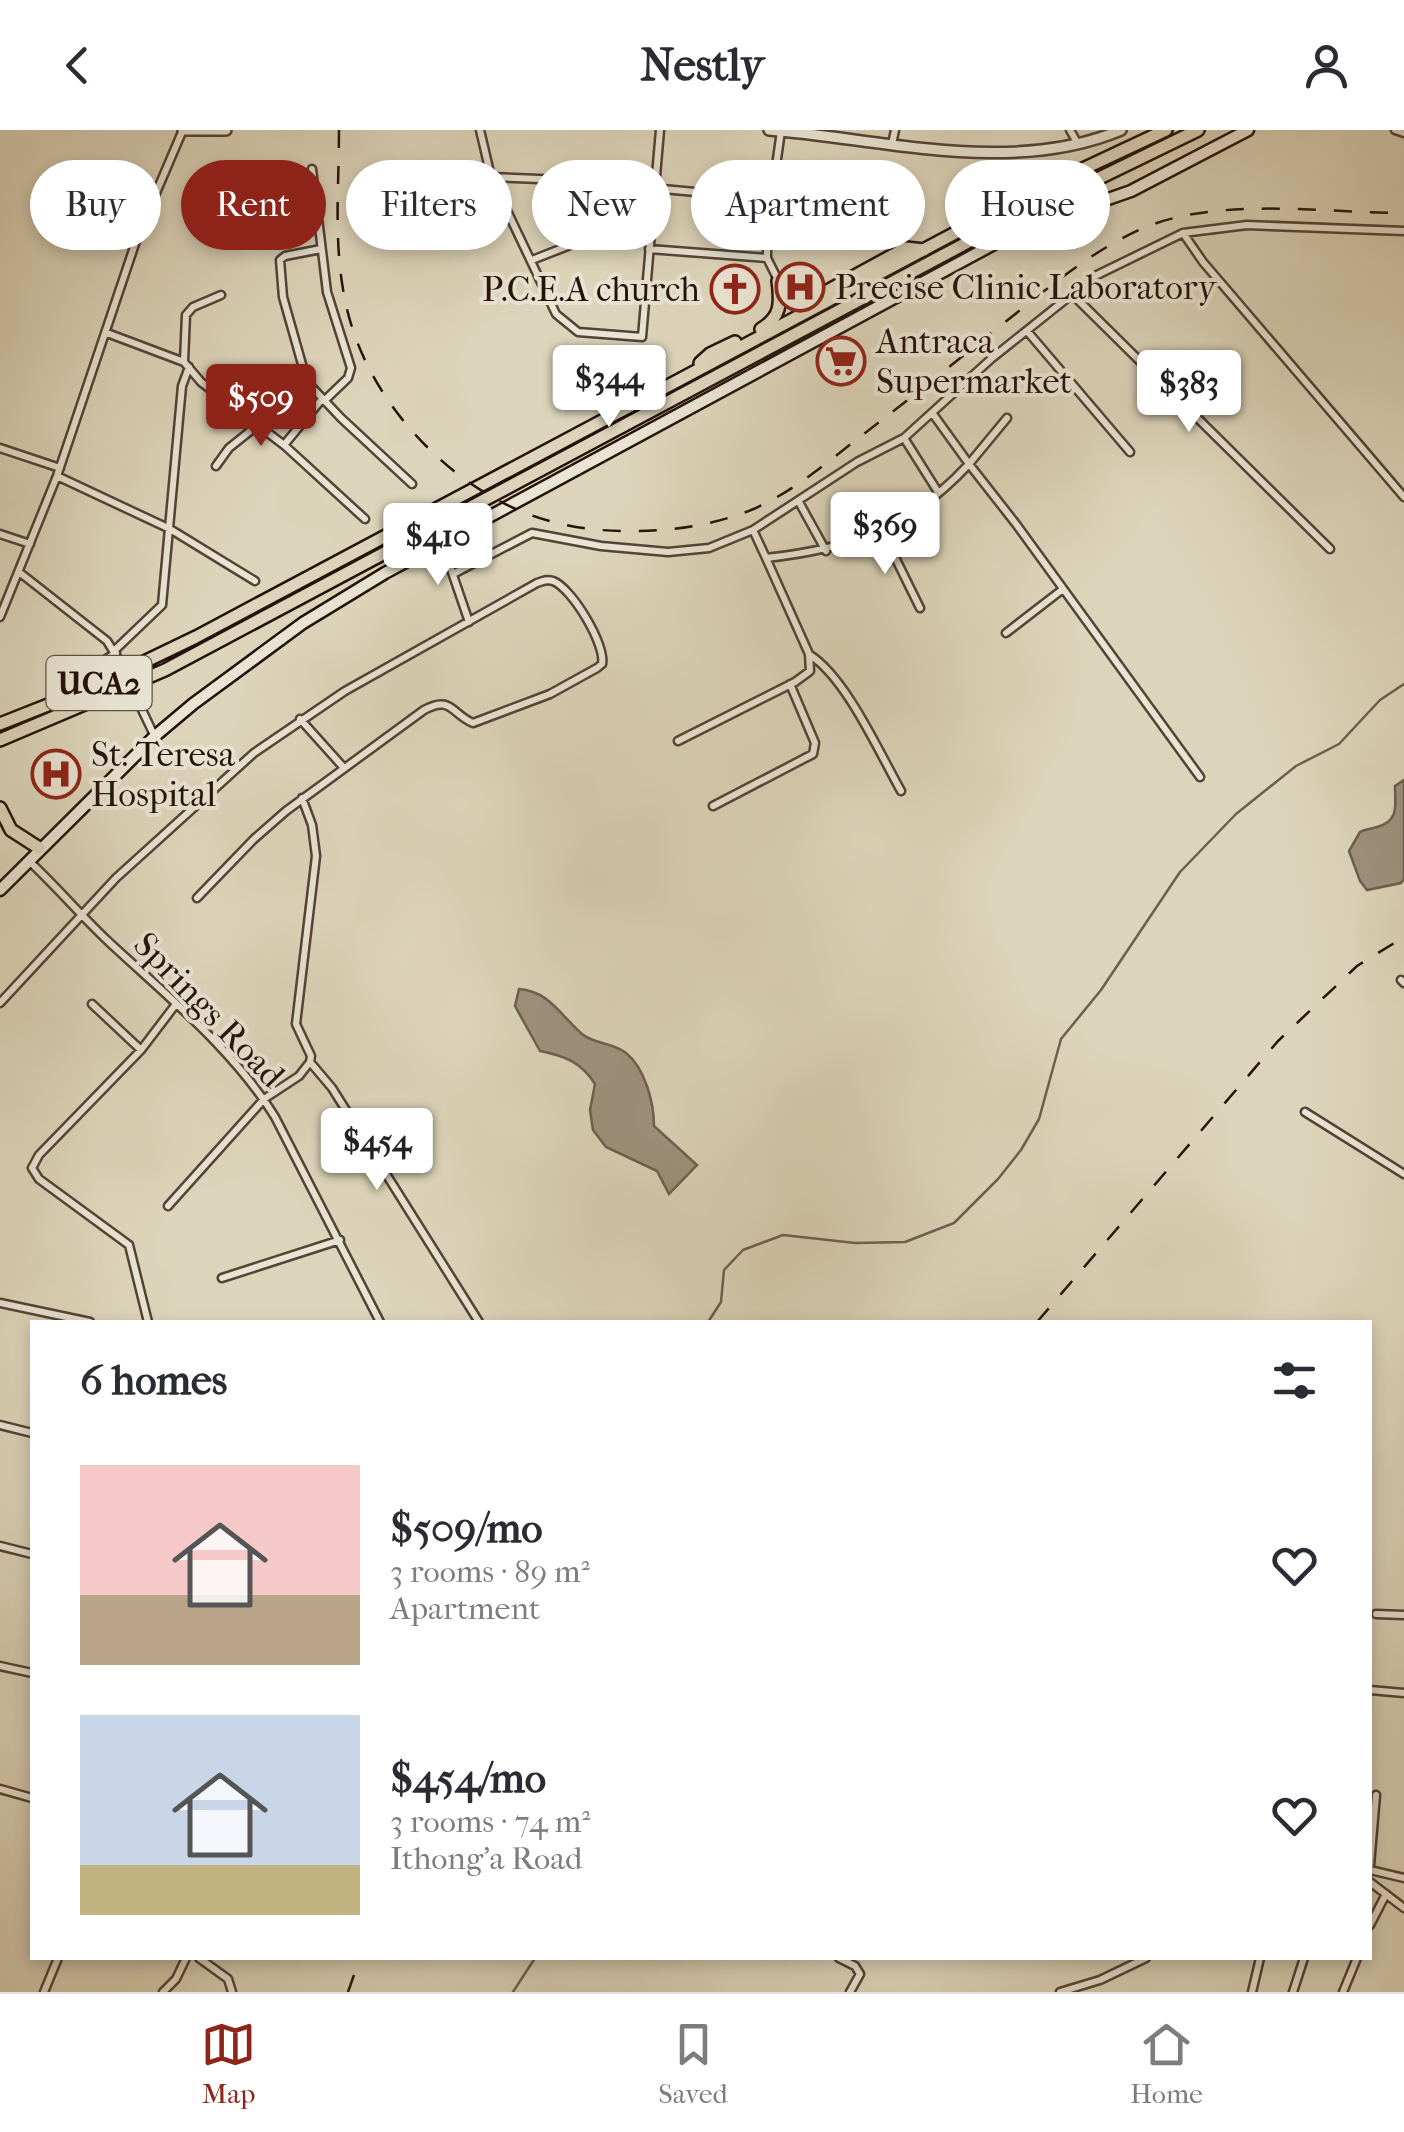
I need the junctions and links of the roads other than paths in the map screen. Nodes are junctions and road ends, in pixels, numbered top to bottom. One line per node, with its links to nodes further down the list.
1 (226, 130): 12 (street)
2 (480, 130): 17 (street)
3 (660, 130): 18 (street)
4 (769, 130): 13 (street)
5 (894, 130): 15 (street)
6 (1070, 130): 16 (street)
7 (1121, 130): 16 (street)
8 (1166, 130): 24 (highway, UCA2)
9 (1198, 130): 81 (highway, UCA2)
10 (1248, 130): 61 (main road)
11 (1395, 130): 14 (street)
12 (183, 131): 38 (street)
13 (781, 131): 15 (street); 19 (street)
14 (1404, 133)
15 (892, 144): 16 (street)
16 (1078, 144)
17 (487, 160)
18 (657, 160)
19 (777, 160)
20 (512, 220): 33 (street)
21 (1404, 232): 22 (street)
22 (1184, 233): 36 (street); 54 (street)
23 (671, 247): 32 (street)
24 (925, 249)
25 (316, 250): 41 (street)
26 (321, 250): 41 (street)
27 (558, 250): 33 (street)
28 (649, 250): 33 (street)
29 (768, 250): 32 (street)
30 (902, 250): 34 (highway)
31 (924, 250): 40 (highway, UCA2)
32 (768, 258): 34 (street)
33 (532, 260)
34 (778, 281): 40 (highway)
35 (221, 295): 39 (street)
36 (1073, 295): 37 (street); 64 (street)
37 (1027, 331): 42 (street); 48 (street)
38 (106, 333): 39 (street); 51 (street)
39 (187, 365): 44 (street); 57 (street)
40 (696, 371): 79 (highway, UCA2)
41 (323, 400): 46 (street); 52 (street)
42 (933, 414): 45 (street); 49 (street)
43 (1007, 418): 49 (street)
44 (259, 424): 46 (street); 50 (street)
45 (904, 438): 53 (street); 55 (street)
46 (284, 445): 56 (street)
47 (0, 448): 51 (street)
48 (1130, 452)
49 (969, 464): 53 (street); 69 (street)
50 (216, 466)
51 (58, 472): 57 (street); 62 (street)
52 (412, 484)
53 (939, 492): 59 (street)
54 (1404, 497)
55 (799, 502): 58 (street); 63 (street)
56 (365, 520)
57 (170, 529): 68 (street); 74 (street)
58 (753, 530): 65 (street); 67 (street)
59 (882, 530): 63 (street); 70 (street)
60 (0, 534): 62 (street)
61 (442, 542): 67 (street); 80 (main road)
62 (30, 544): 66 (street)
63 (826, 550): 65 (street)
64 (1330, 550)
65 (766, 558): 75 (street)
66 (19, 572): 71 (street); 74 (street)
67 (453, 574): 72 (street)
68 (256, 581)
69 (1063, 589): 73 (street); 84 (street)
70 (920, 608)
71 (0, 617)
72 (469, 622): 78 (street); 83 (street)
73 (1006, 633)
74 (116, 651): 76 (street); 80 (street, bridge)
75 (809, 654): 77 (street); 85 (street)
76 (80, 675)
77 (790, 684): 82 (street); 87 (street)
78 (300, 720): 83 (street); 93 (street)
79 (0, 724)
80 (155, 736): 89 (main road)
81 (0, 740)
82 (678, 741)
83 (344, 768): 86 (street)
84 (1200, 777)
85 (901, 791)
86 (302, 798): 92 (street); 98 (street)
87 (713, 806)
88 (1, 817): 89 (highway)
89 (39, 848): 90 (main road)
90 (28, 860): 91 (main road); 93 (street, Springs Road)
91 (0, 890)
92 (197, 898)
93 (81, 914): 94 (street); 96 (street, Springs Road)
94 (0, 1004)
95 (92, 1004): 97 (street)
96 (176, 1004): 97 (street); 99 (street, Springs Road)
97 (141, 1050): 107 (street)
98 (310, 1062): 99 (street); 109 (street)
99 (264, 1099): 102 (street); 103 (street, Springs Road)
100 (1305, 1112): 101 (street)
101 (1404, 1174)
102 (168, 1206)
103 (340, 1240): 104 (street); 108 (street, Springs Road)
104 (222, 1278)
105 (0, 1303): 106 (street)
106 (81, 1320)
107 (148, 1320)
108 (379, 1320)
109 (478, 1320)
110 (0, 1425): 111 (street)
111 (30, 1432)
112 (0, 1546): 113 (street)
113 (30, 1554)
114 (1376, 1614): 115 (street)
115 (1404, 1615)
116 (0, 1666): 117 (street)
117 (30, 1673)
118 (1372, 1690): 119 (street)
119 (1404, 1693)
120 (0, 1789): 122 (street)
121 (1376, 1795): 123 (street)
122 (30, 1797)
123 (1372, 1843)
124 (1372, 1868): 125 (street)
125 (1404, 1878)
126 (1372, 1884): 127 (street)
127 (1386, 1894): 128 (street); 129 (street)
128 (1404, 1908)
129 (1372, 1921)
130 (57, 1960): 138 (street)
131 (185, 1960): 139 (street)
132 (202, 1960): 140 (street)
133 (843, 1960): 141 (street)
134 (1142, 1960): 142 (street)
135 (1260, 1960): 143 (street)
136 (1303, 1960): 144 (street)
137 (1356, 1960): 145 (street)
138 (44, 1992)
139 (163, 1992)
140 (232, 1992)
141 (850, 1992)
142 (1060, 1992)
143 (1252, 1992)
144 (1293, 1992)
145 (1344, 1992)

